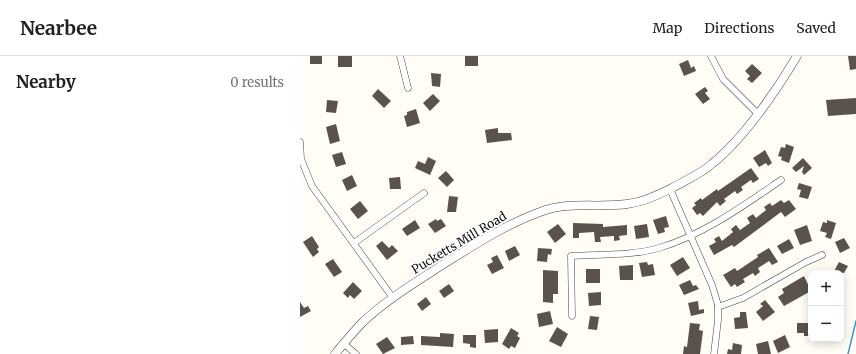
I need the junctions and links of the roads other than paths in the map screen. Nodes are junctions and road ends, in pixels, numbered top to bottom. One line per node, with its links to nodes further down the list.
1 (400, 56): 4 (street)
2 (711, 56): 5 (street)
3 (797, 56): 5 (street, Pucketts Mill Road)
4 (408, 88)
5 (757, 113): 8 (street, Pucketts Mill Road)
6 (300, 142): 11 (street)
7 (781, 180): 10 (street)
8 (670, 189): 10 (street); 13 (street, Pucketts Mill Road)
9 (424, 193): 11 (street)
10 (689, 236): 14 (street); 15 (street)
11 (354, 243): 13 (street)
12 (822, 255): 14 (street)
13 (394, 298): 16 (street, Pucketts Mill Road)
14 (718, 307): 19 (street)
15 (572, 316)
16 (344, 344): 17 (street, Pucketts Mill Road); 18 (street)
17 (335, 354)
18 (356, 354)
19 (714, 354)

